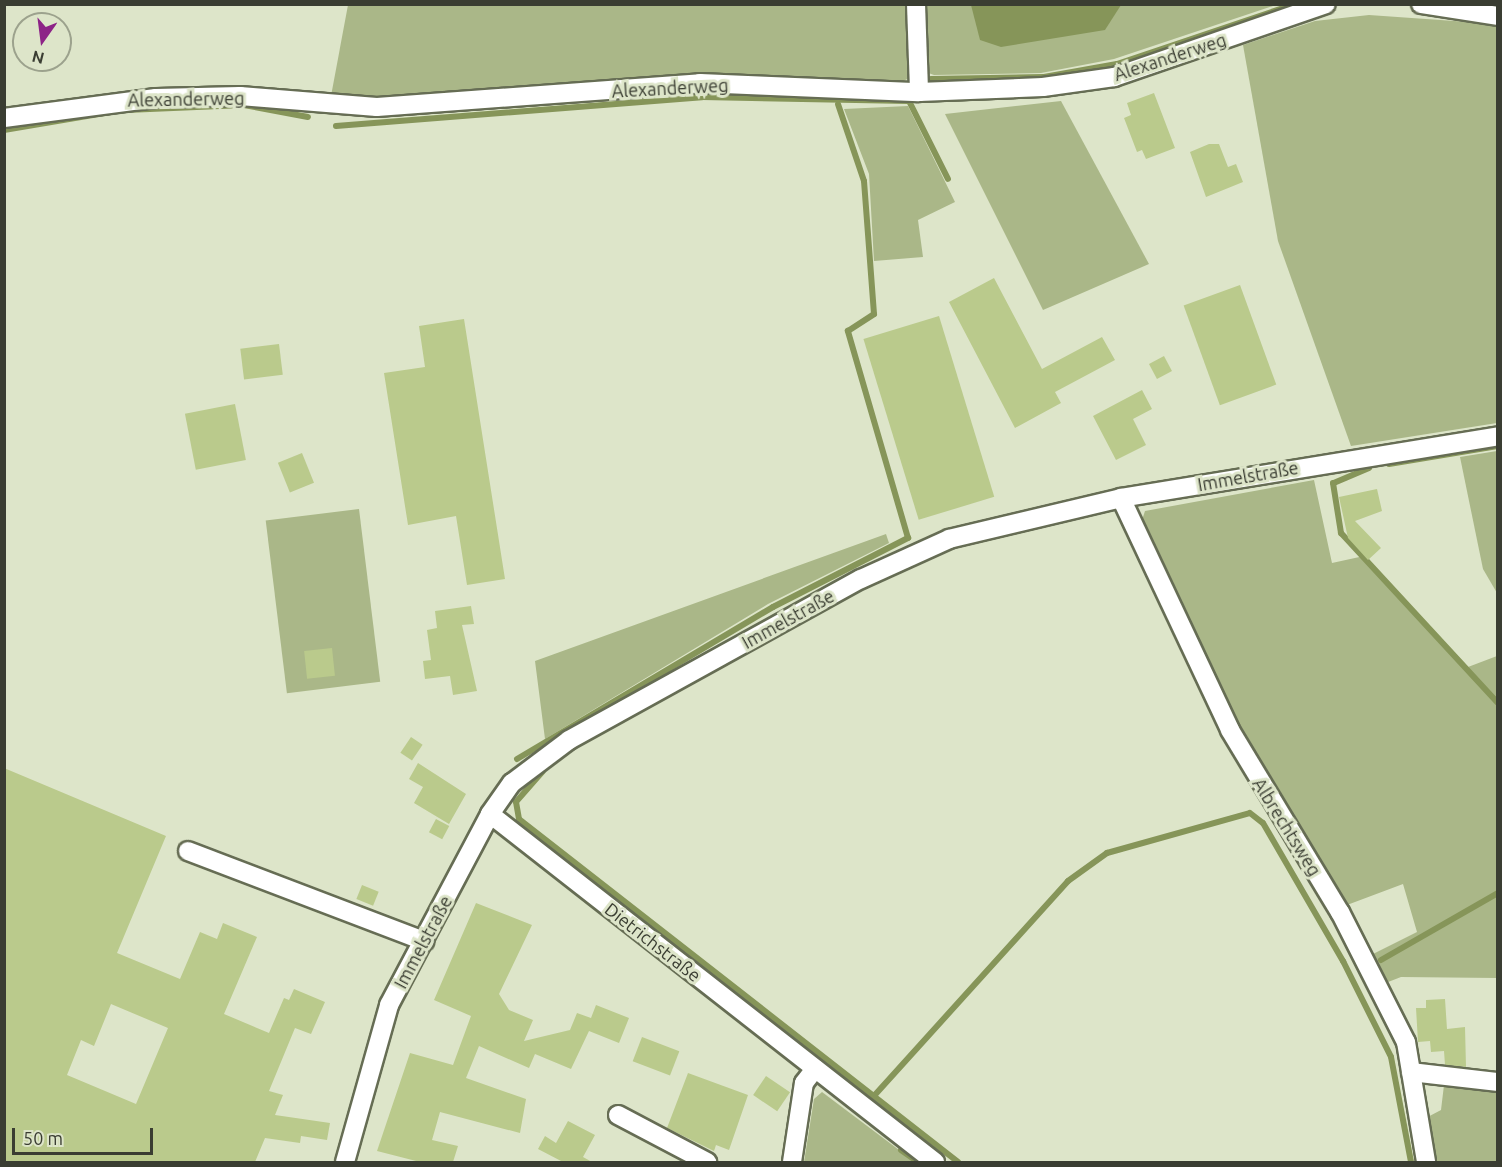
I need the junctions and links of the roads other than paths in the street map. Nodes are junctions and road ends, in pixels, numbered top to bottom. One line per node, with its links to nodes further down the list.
1 (916, 4): 5 (street)
2 (1326, 4): 5 (street, Alexanderweg)
3 (1421, 4): 4 (street)
4 (1497, 16)
5 (919, 92): 6 (street, Alexanderweg)
6 (4, 118)
7 (1497, 436): 8 (street, Immelstraße)
8 (1121, 498): 9 (street, Immelstraße); 13 (street, Albrechtsweg)
9 (490, 814): 11 (street, Immelstraße); 12 (street, Dietrichstraße)
10 (188, 852): 11 (street)
11 (424, 941): 16 (street, Immelstraße)
12 (815, 1069): 18 (street); 19 (street, Dietrichstraße)
13 (1411, 1072): 14 (street); 20 (street, Albrechtsweg)
14 (1497, 1082)
15 (618, 1115): 17 (street)
16 (345, 1162)
17 (707, 1162)
18 (792, 1162)
19 (935, 1162)
20 (1426, 1162)

